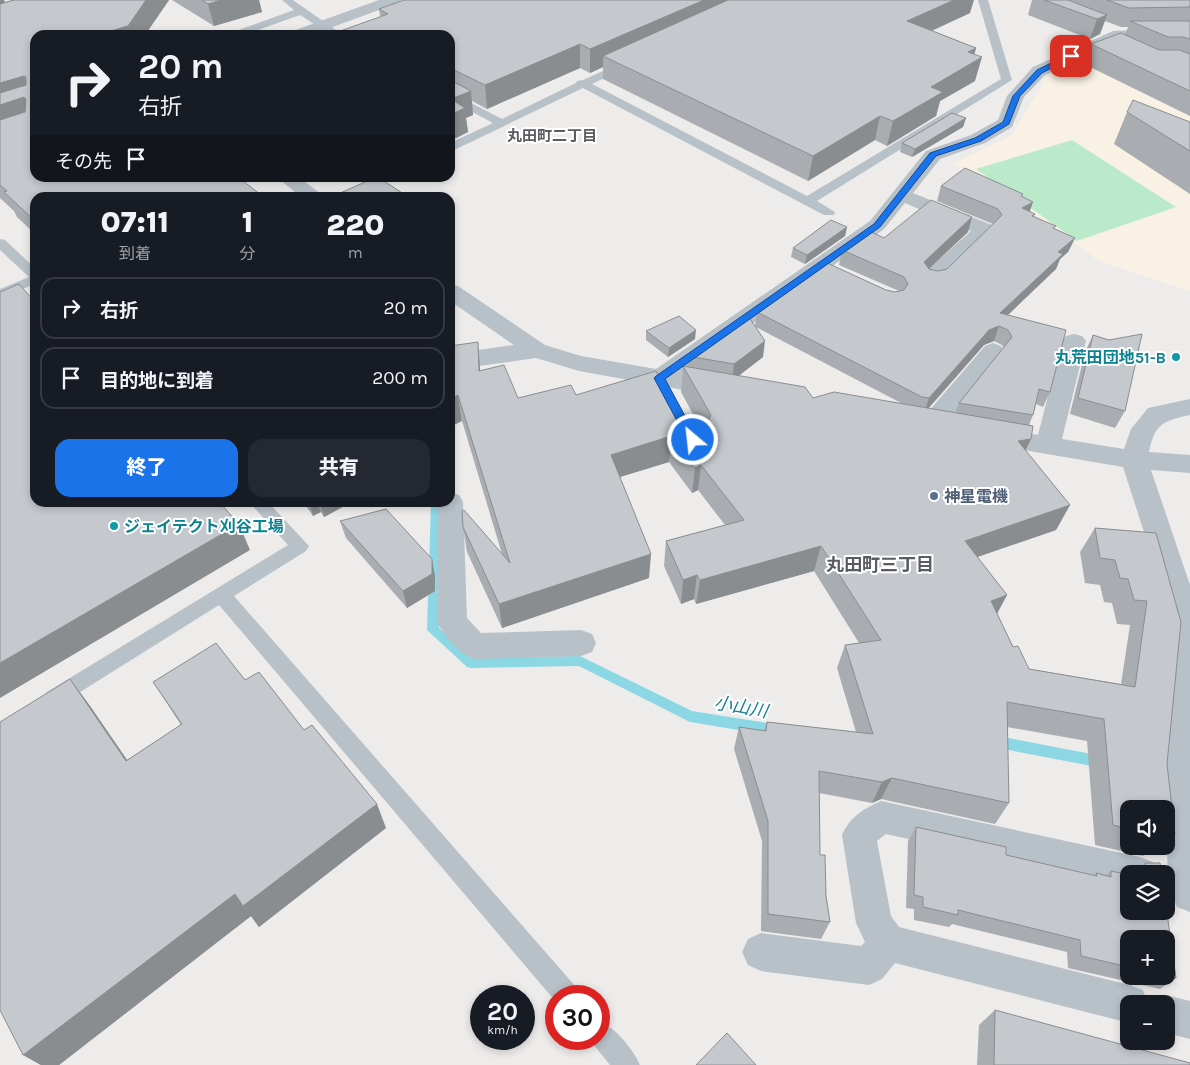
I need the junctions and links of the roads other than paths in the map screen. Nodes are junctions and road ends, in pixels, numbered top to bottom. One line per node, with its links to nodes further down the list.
1 (287, 0): 4 (lane)
2 (393, 0): 5 (street)
3 (983, 0): 18 (lane)
4 (302, 11): 5 (lane); 6 (lane)
5 (323, 26): 7 (street); 8 (lane)
6 (248, 30)
7 (311, 30)
8 (330, 30)
9 (1190, 33): 17 (street)
10 (634, 60): 11 (lane)
11 (581, 83): 13 (lane); 18 (lane)
12 (455, 98): 13 (lane)
13 (501, 123): 14 (lane)
14 (455, 146)
15 (294, 182): 16 (street)
16 (308, 192)
17 (901, 194): 22 (street); 30 (street)
18 (807, 201): 19 (lane)
19 (828, 212)
20 (0, 243): 21 (lane)
21 (30, 272)
22 (933, 277)
23 (30, 279): 24 (lane)
24 (0, 294)
25 (455, 295): 27 (street)
26 (1074, 341): 36 (street)
27 (537, 350): 29 (street); 30 (street)
28 (993, 351): 35 (street)
29 (455, 361)
30 (659, 378): 31 (street); 32 (street)
31 (735, 391)
32 (672, 402)
33 (1190, 407): 37 (street)
34 (904, 420): 35 (street)
35 (932, 425): 36 (street)
36 (1048, 445): 37 (street)
37 (1134, 460): 38 (street); 42 (street)
38 (1190, 464)
39 (262, 507): 41 (lane)
40 (450, 507): 43 (street)
41 (221, 594): 44 (lane); 49 (lane)
42 (1190, 625): 46 (street)
43 (581, 643)
44 (42, 704)
45 (1120, 870): 47 (street)
46 (1181, 886)
47 (888, 943): 48 (street); 50 (street)
48 (761, 952)
49 (559, 985)
50 (1120, 1002)
51 (1175, 1016): 52 (street)
52 (1190, 1020)
53 (610, 1046): 54 (lane)
54 (627, 1065)

